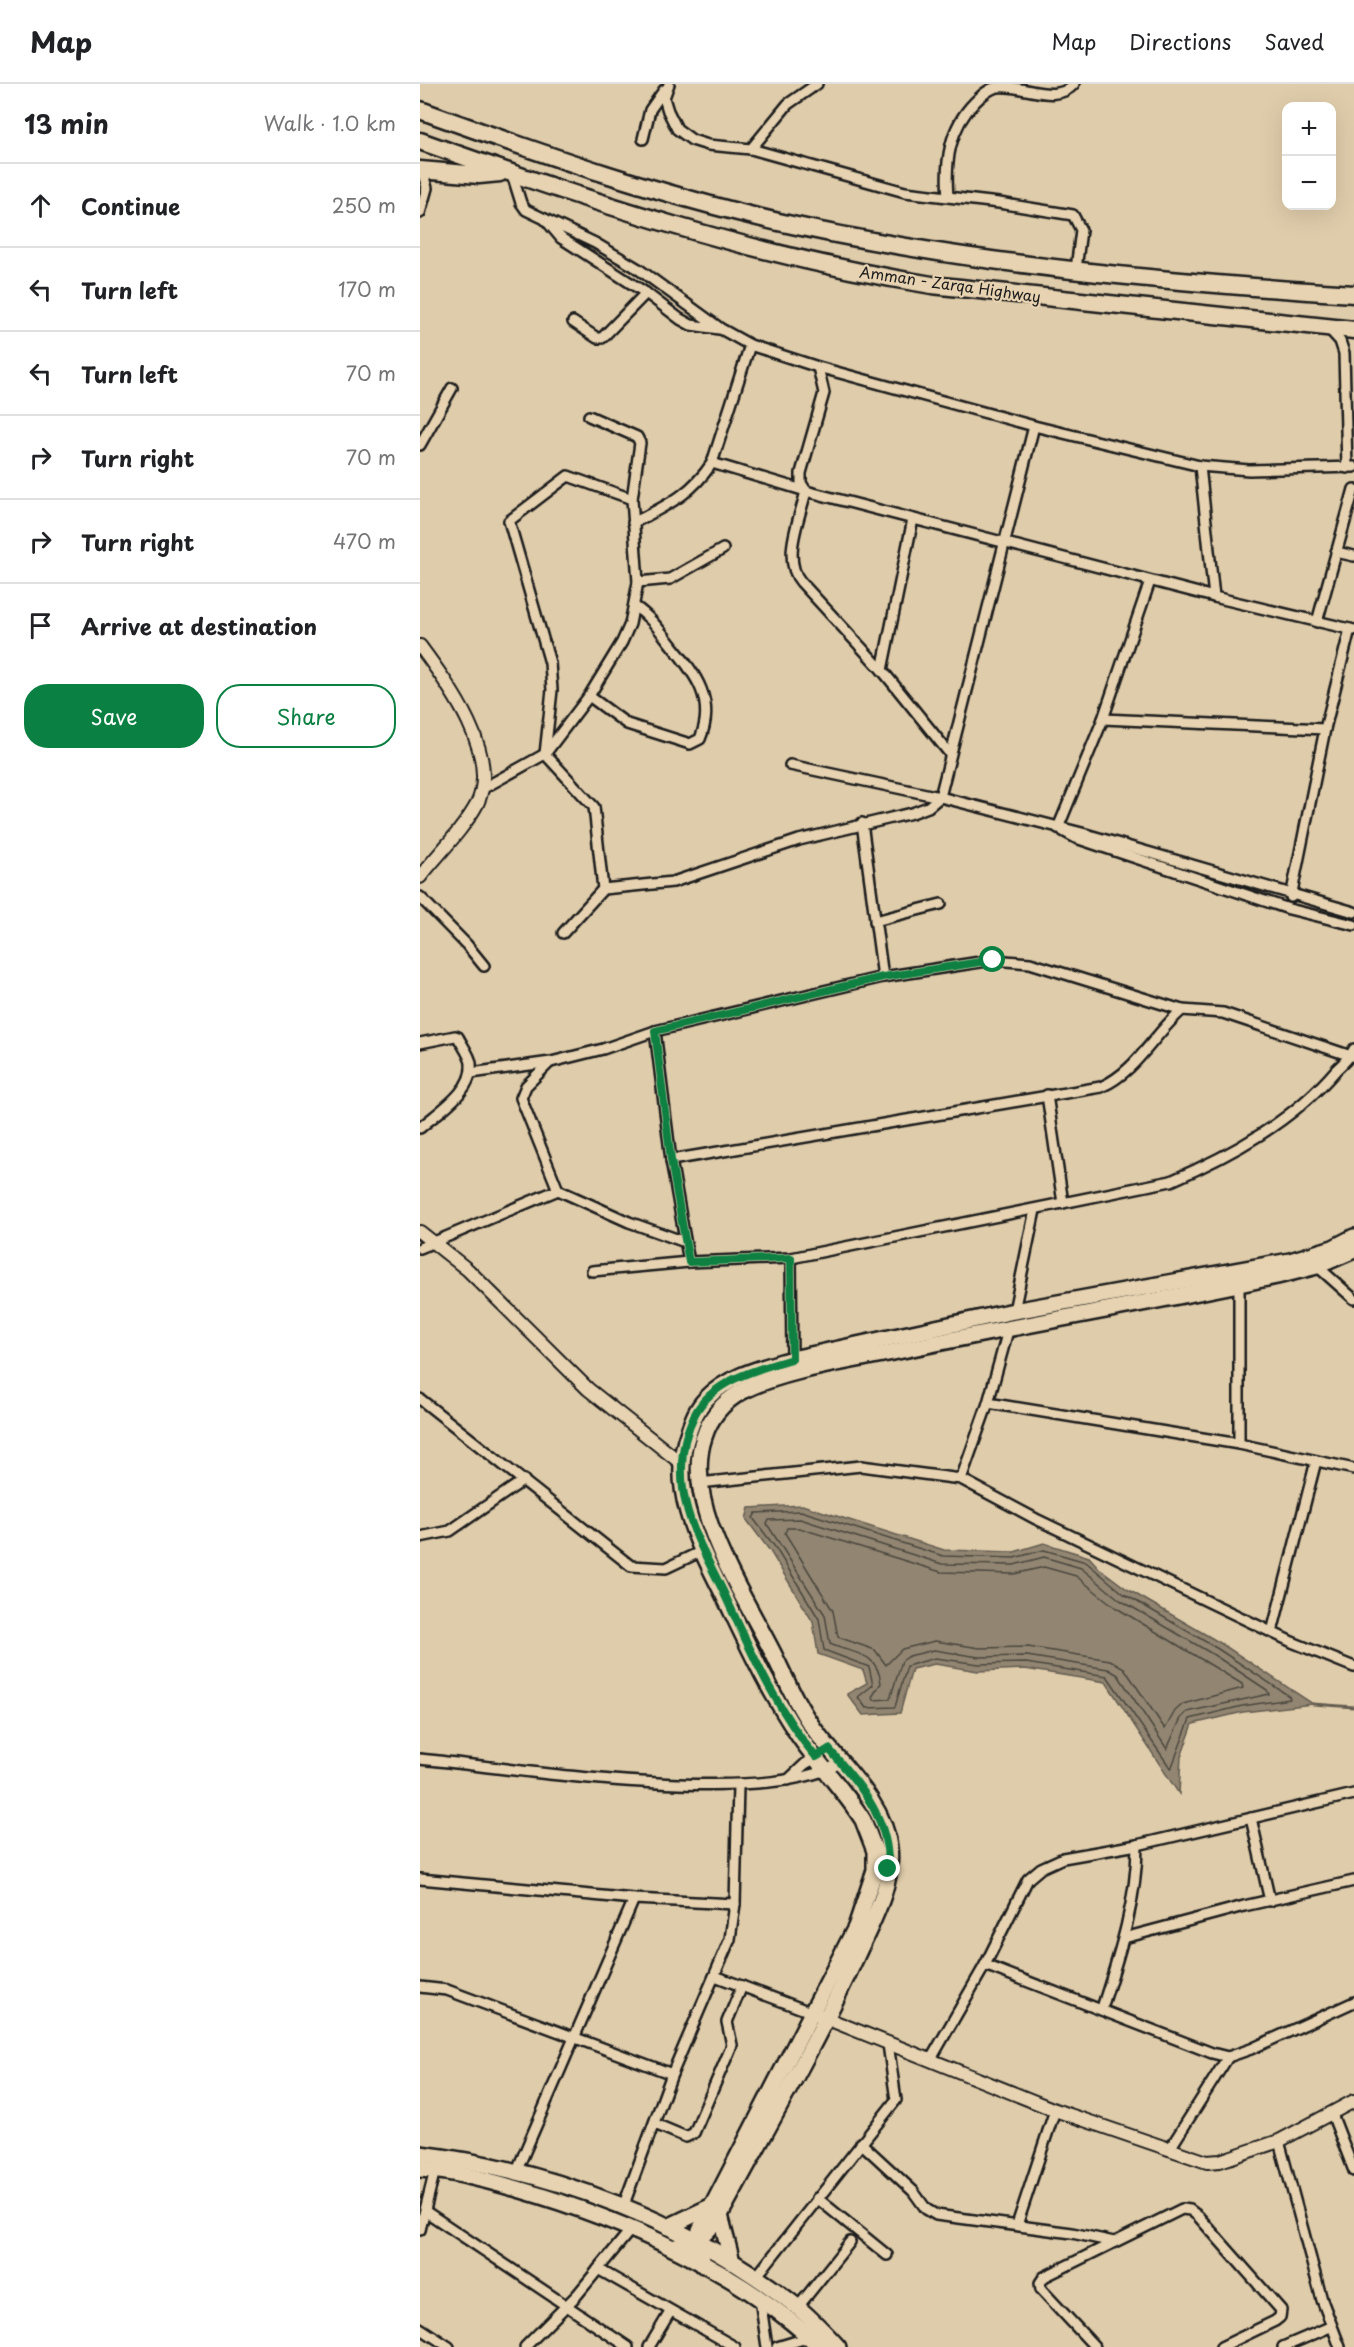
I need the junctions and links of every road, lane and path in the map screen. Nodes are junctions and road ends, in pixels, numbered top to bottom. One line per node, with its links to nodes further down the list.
1 (817, 84): 9 (street)
2 (977, 84): 5 (street)
3 (1074, 84): 5 (street)
4 (667, 86): 7 (street); 9 (street)
5 (986, 92): 12 (street)
6 (420, 110): 15 (highway, Amman - Zarqa Highway)
7 (643, 140)
8 (420, 141): 11 (highway, Amman - Zarqa Highway)
9 (751, 149): 12 (street)
10 (421, 170): 11 (highway); 13 (street)
11 (509, 173): 14 (street); 20 (highway, Amman - Zarqa Highway)
12 (948, 197): 15 (street)
13 (420, 213)
14 (545, 219): 16 (street); 19 (street)
15 (1076, 269): 17 (highway, Amman - Zarqa Highway)
16 (646, 293): 18 (street); 19 (street)
17 (1354, 294)
18 (573, 322)
19 (721, 329): 22 (street)
20 (1329, 329): 21 (highway, Amman - Zarqa Highway); 23 (street)
21 (1354, 332): 23 (street)
22 (750, 345): 24 (street); 29 (street)
23 (1344, 353): 31 (street)
24 (818, 367): 27 (street); 33 (street)
25 (452, 388): 28 (street)
26 (589, 416): 34 (street)
27 (1034, 426): 30 (street); 37 (street)
28 (420, 445)
29 (712, 463): 33 (street); 36 (street)
30 (1200, 466): 31 (street); 43 (street)
31 (1351, 467)
32 (1354, 489): 39 (street)
33 (806, 491): 35 (street); 48 (street)
34 (632, 499): 36 (street); 52 (street)
35 (913, 519): 37 (street); 48 (street)
36 (633, 523): 42 (street)
37 (1003, 541): 41 (street); 53 (street)
38 (723, 549): 42 (street)
39 (1336, 552): 40 (street); 45 (street)
40 (1354, 556)
41 (1150, 581): 43 (street); 50 (street)
42 (638, 582): 44 (street)
43 (1214, 597): 45 (street)
44 (634, 606): 49 (street); 49 (street)
45 (1317, 622): 46 (street)
46 (1352, 630): 51 (street)
47 (420, 646): 55 (street)
48 (882, 670): 53 (street)
49 (589, 696): 52 (street)
50 (1103, 719): 51 (street); 58 (street)
51 (1325, 729): 61 (street)
52 (546, 754): 55 (street); 60 (street)
53 (950, 754): 56 (street)
54 (790, 765): 56 (street)
55 (483, 789): 59 (street)
56 (940, 797): 57 (street); 58 (street)
57 (862, 823): 60 (street); 66 (street)
58 (1058, 828): 61 (street); 64 (street)
59 (420, 877)
60 (603, 889): 68 (street)
61 (1292, 894): 64 (street); 65 (street)
62 (420, 897): 69 (street)
63 (941, 904): 66 (street)
64 (1289, 909): 67 (street)
65 (1354, 912)
66 (875, 921): 70 (street)
67 (1354, 925)
68 (563, 933)
69 (484, 966)
70 (883, 977): 71 (street); 72 (street)
71 (1182, 1010): 74 (street); 77 (street)
72 (655, 1031): 75 (street); 79 (street)
73 (420, 1043): 76 (street)
74 (1353, 1053): 81 (street)
75 (551, 1062): 76 (street); 80 (street)
76 (471, 1073): 78 (street)
77 (1047, 1095): 79 (street); 81 (street)
78 (420, 1128)
79 (671, 1160): 85 (street)
80 (558, 1190): 85 (street); 86 (street)
81 (1063, 1203): 82 (street)
82 (1035, 1210): 89 (street); 95 (street)
83 (420, 1232): 86 (street)
84 (1354, 1237): 95 (main road)
85 (685, 1242): 90 (street)
86 (436, 1243): 87 (street); 103 (street)
87 (420, 1248)
88 (1354, 1250): 91 (main road)
89 (791, 1258): 90 (street); 97 (street)
90 (689, 1262): 92 (street)
91 (1317, 1266): 93 (main road); 94 (street)
92 (592, 1271)
93 (1239, 1284): 96 (main road); 102 (street)
94 (1354, 1299)
95 (1014, 1311): 98 (main road)
96 (1010, 1327): 98 (main road); 100 (street)
97 (792, 1359): 98 (main road); 101 (main road)
98 (828, 1359): 109 (main road)
99 (420, 1399): 108 (street)
100 (988, 1403): 102 (street); 107 (street)
101 (685, 1442): 103 (street); 105 (main road)
102 (1239, 1444): 104 (street)
103 (661, 1450): 105 (street)
104 (1316, 1461): 106 (street); 112 (street)
105 (681, 1463): 111 (main road)
106 (1354, 1469)
107 (961, 1479): 109 (street); 112 (street)
108 (524, 1480): 110 (street); 111 (street)
109 (699, 1483): 114 (main road)
110 (420, 1537)
111 (702, 1551): 114 (main road)
112 (1272, 1632): 113 (street)
113 (1354, 1667)
114 (823, 1753): 116 (main road); 117 (main road); 118 (street)
115 (420, 1760): 119 (street)
116 (841, 1762): 117 (street); 135 (main road)
117 (828, 1771): 118 (street); 135 (main road)
118 (788, 1780): 119 (street)
119 (738, 1786): 127 (street)
120 (1354, 1794): 121 (street)
121 (1251, 1818): 122 (street); 126 (street)
122 (1137, 1845): 128 (street); 129 (street)
123 (420, 1879): 125 (street)
124 (1354, 1881): 126 (street)
125 (634, 1899): 127 (street); 136 (street)
126 (1270, 1901): 128 (street)
127 (735, 1904): 130 (street)
128 (1124, 1938): 134 (street)
129 (985, 1965): 134 (street); 139 (street)
130 (715, 1976): 131 (street); 140 (street)
131 (742, 1986): 135 (street); 144 (street)
132 (420, 1987): 136 (street)
133 (1354, 2002): 138 (street)
134 (1102, 2008): 138 (street)
135 (820, 2016): 137 (street); 155 (main road)
136 (573, 2037): 140 (street); 150 (street)
137 (888, 2044): 139 (street); 146 (street)
138 (1228, 2056): 147 (street)
139 (931, 2059): 142 (street)
140 (672, 2074): 144 (street)
141 (1354, 2101): 143 (street)
142 (1055, 2110): 147 (street); 156 (street)
143 (1332, 2114): 145 (street); 151 (street)
144 (655, 2124): 153 (street)
145 (1279, 2141): 147 (street); 173 (street)
146 (861, 2143): 152 (street); 156 (street)
147 (1169, 2150)
148 (420, 2154): 150 (main road)
149 (428, 2169): 154 (street); 158 (main road)
150 (517, 2170): 153 (main road)
151 (1354, 2171)
152 (817, 2198): 164 (street); 168 (street)
153 (623, 2206): 157 (main road)
154 (424, 2211): 159 (street); 170 (street)
155 (715, 2211): 157 (main road); 160 (main road); 165 (main road)
156 (1017, 2225): 162 (street)
157 (668, 2227): 160 (main road)
158 (632, 2228): 163 (main road); 167 (street)
159 (420, 2230)
160 (698, 2241): 163 (main road); 165 (main road); 166 (main road)
161 (850, 2242): 171 (street)
162 (1114, 2242): 184 (street); 185 (street)
163 (673, 2248): 166 (main road)
164 (886, 2255)
165 (732, 2262): 168 (main road)
166 (704, 2265): 169 (main road)
167 (598, 2269): 170 (street); 172 (street)
168 (756, 2277): 171 (main road)
169 (760, 2299): 175 (main road); 181 (street)
170 (568, 2305): 177 (street); 178 (street)
171 (798, 2307): 183 (main road)
172 (670, 2312): 179 (street); 180 (street)
173 (1330, 2327): 186 (street); 187 (street)
174 (420, 2328): 176 (street)
175 (815, 2342): 182 (street)
176 (449, 2347)
177 (525, 2347)
178 (628, 2347)
179 (650, 2347)
180 (735, 2347)
181 (767, 2347)
182 (777, 2347)
183 (838, 2347)
184 (1095, 2347)
185 (1221, 2347)
186 (1283, 2347)
187 (1340, 2347)

